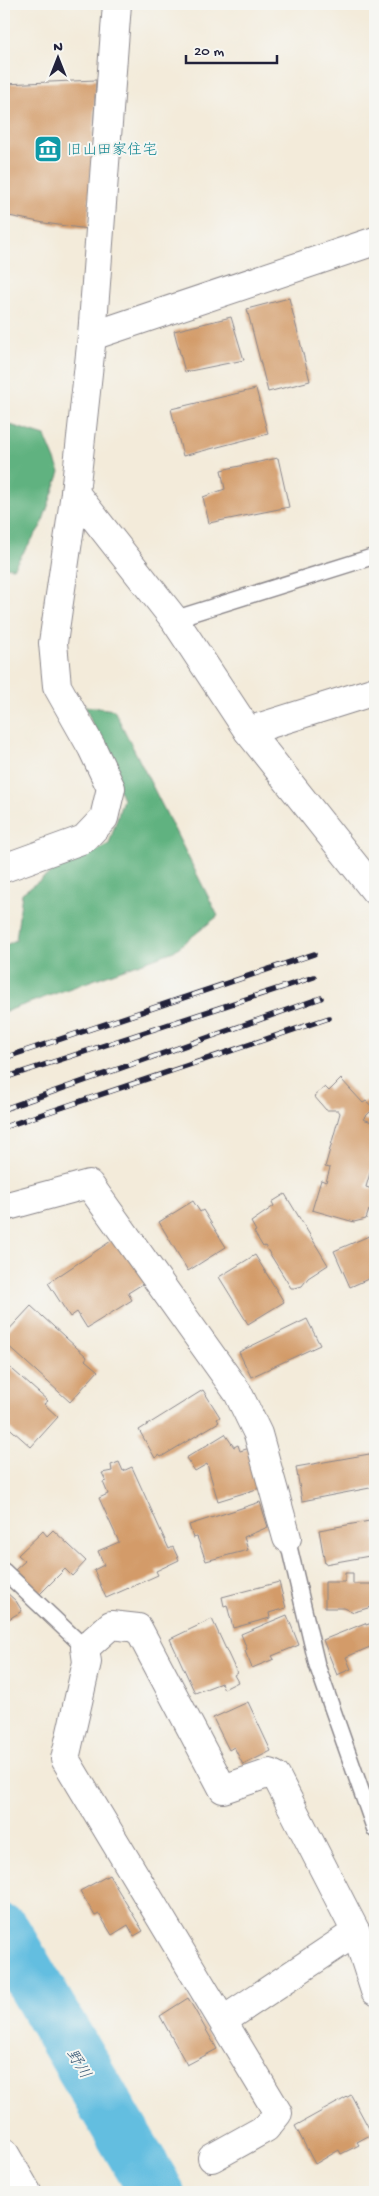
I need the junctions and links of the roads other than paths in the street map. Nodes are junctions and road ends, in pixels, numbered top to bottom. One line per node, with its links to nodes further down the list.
1 (117, 4): 3 (street)
2 (375, 242): 3 (street)
3 (92, 336): 4 (street)
4 (75, 492): 6 (street); 9 (street)
5 (375, 556): 6 (lane)
6 (174, 619): 8 (street)
7 (375, 691): 8 (street)
8 (248, 731): 10 (street)
9 (4, 868)
10 (375, 891)
11 (4, 1207): 12 (street)
12 (287, 1538): 15 (lane)
13 (4, 1571): 14 (lane)
14 (84, 1648): 16 (street); 18 (street)
15 (375, 1830)
16 (356, 1932): 17 (street); 18 (street)
17 (375, 1991)
18 (224, 2020): 20 (street)
19 (4, 2152): 21 (street)
20 (212, 2158)
21 (26, 2192)

